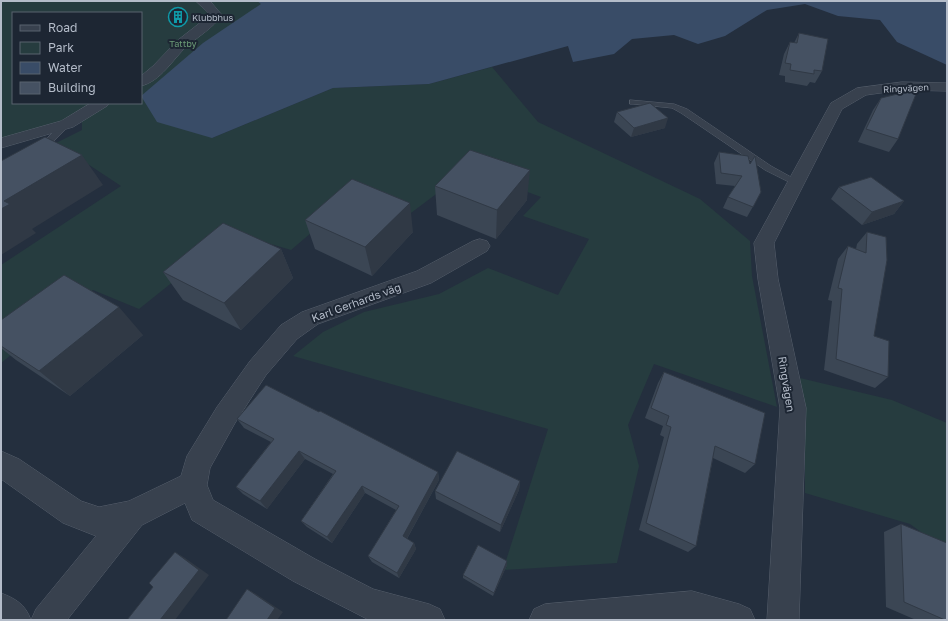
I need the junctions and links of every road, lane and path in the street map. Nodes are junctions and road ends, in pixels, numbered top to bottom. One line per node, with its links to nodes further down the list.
1 (202, 1): 2 (street)
2 (142, 81)
3 (947, 87): 9 (street, Ringvägen)
4 (633, 102): 9 (lane)
5 (100, 104): 6 (street)
6 (67, 124): 7 (street); 8 (lane)
7 (1, 143)
8 (35, 154)
9 (796, 182): 20 (street, Ringvägen)
10 (480, 246): 12 (street, Karl Gerhards väg)
11 (1, 464): 13 (street)
12 (193, 485): 13 (street); 17 (street)
13 (132, 514): 16 (street)
14 (1, 609): 15 (street)
15 (15, 620)
16 (47, 620)
17 (429, 620)
18 (545, 620): 19 (street)
19 (739, 620)
20 (783, 620)

